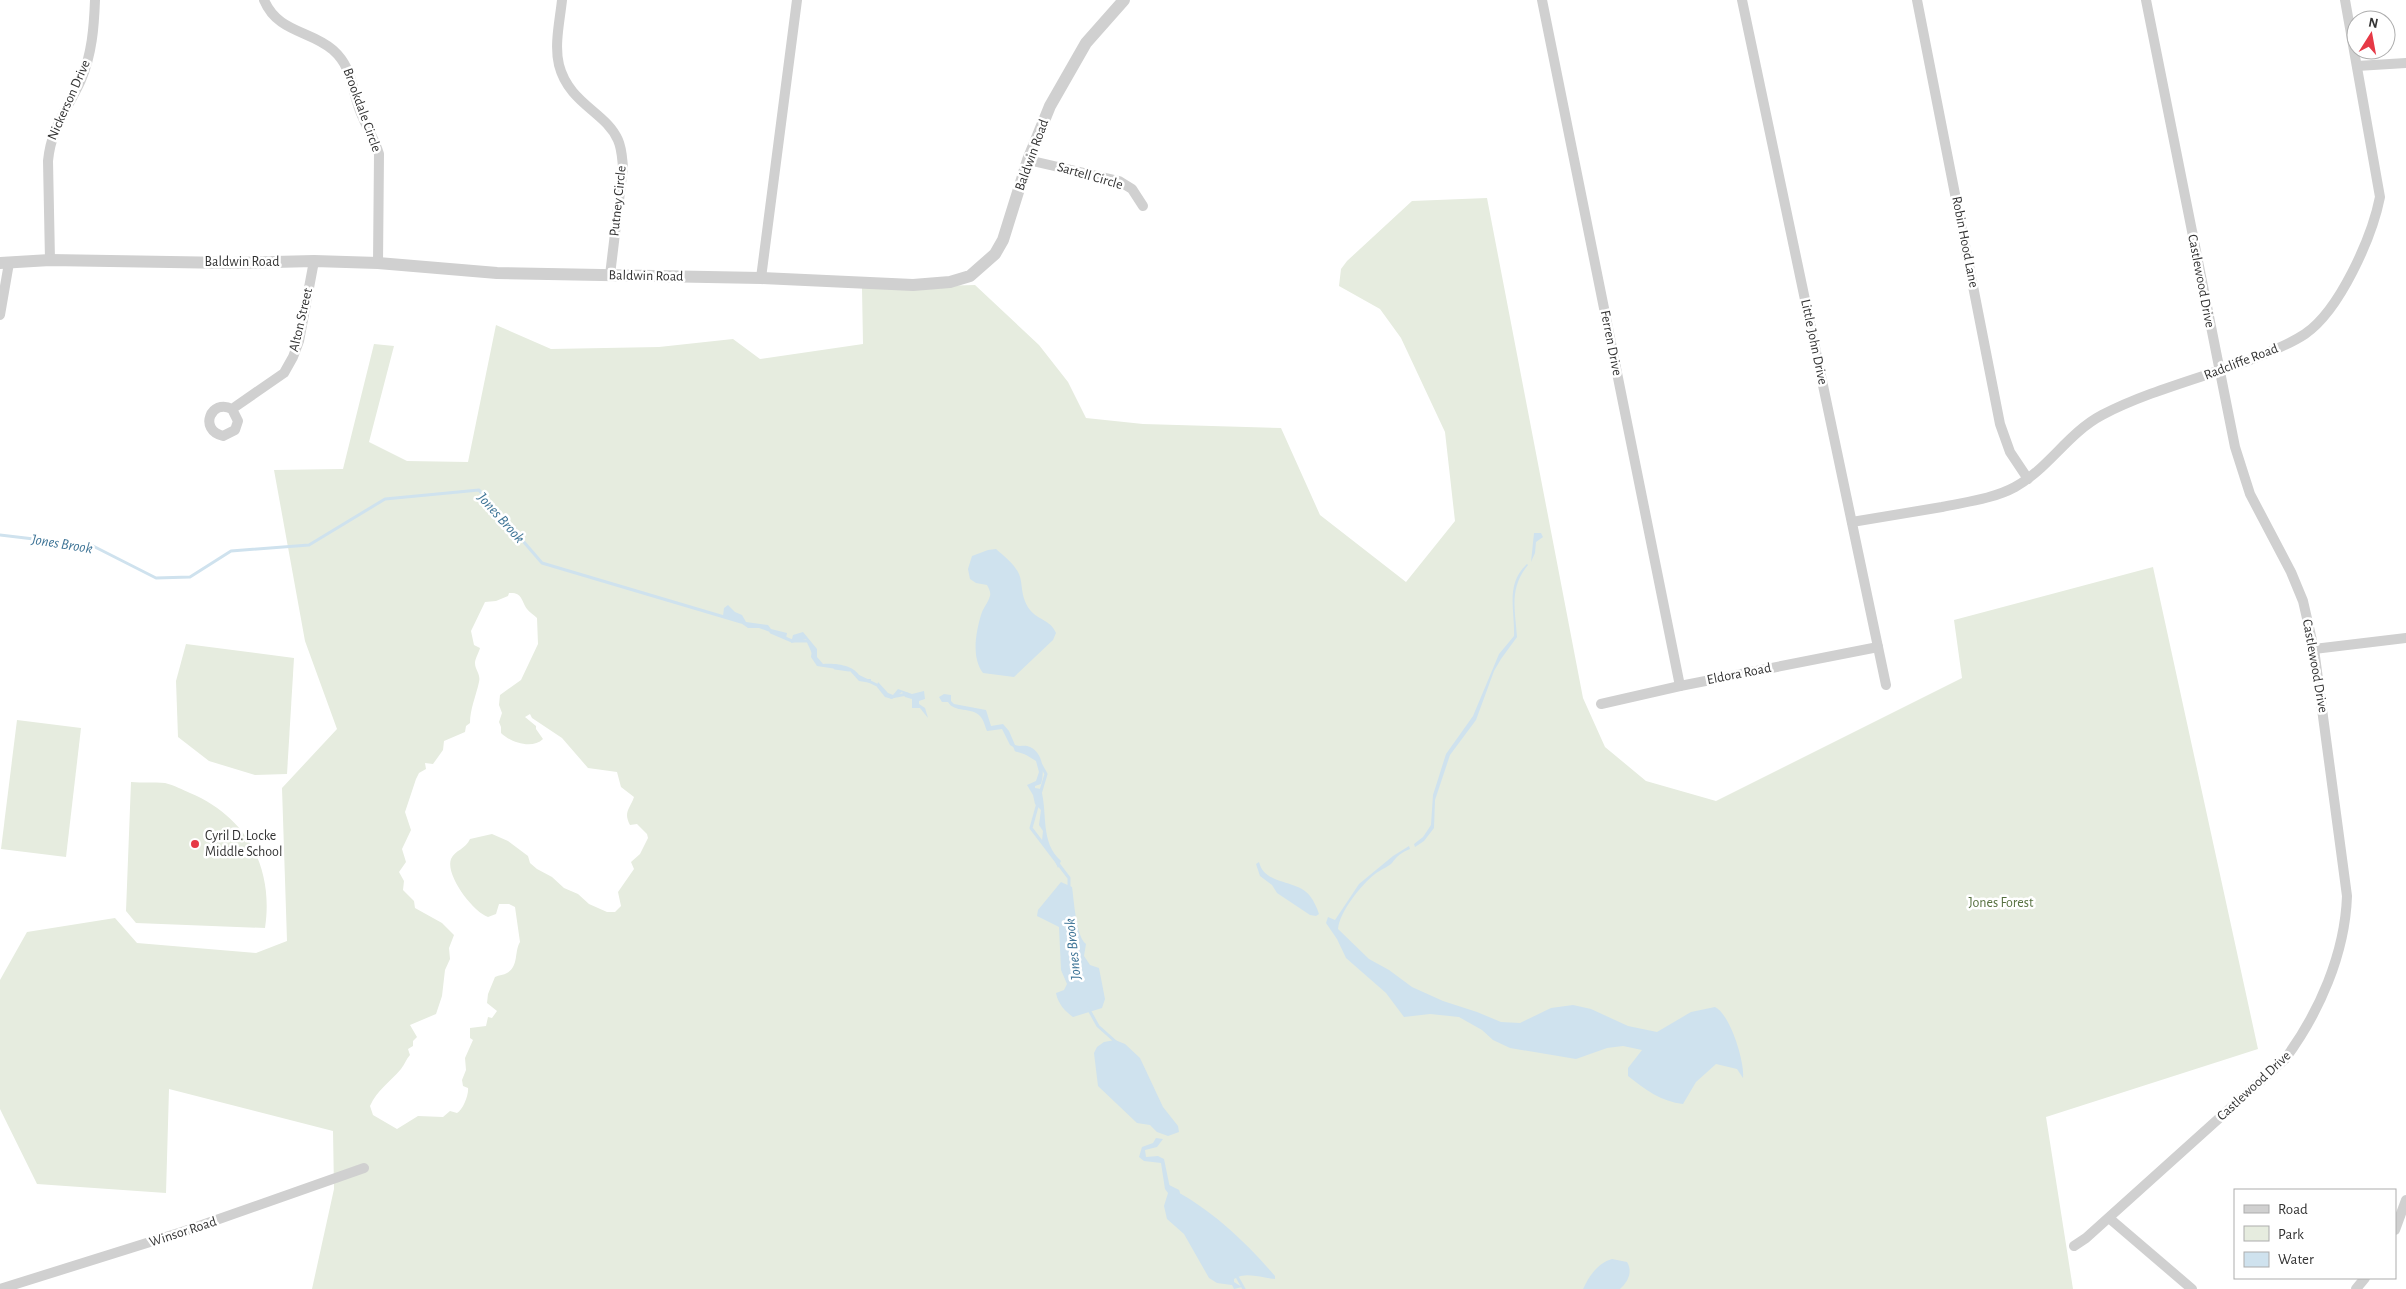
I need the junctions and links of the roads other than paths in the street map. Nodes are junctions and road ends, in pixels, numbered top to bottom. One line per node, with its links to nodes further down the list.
1 (95, 0): 15 (street, Nickerson Drive)
2 (264, 0): 18 (street, Brookdale Circle)
3 (562, 0): 19 (street, Putney Circle)
4 (797, 0): 20 (street)
5 (1124, 0): 13 (street, Baldwin Road)
6 (1542, 0): 30 (street, Ferren Drive)
7 (1742, 0): 25 (street, Little John Drive)
8 (1917, 0): 24 (street, Robin Hood Lane)
9 (2146, 0): 22 (street, Castlewood Drive)
10 (2345, 0): 12 (street, Radcliffe Road)
11 (2406, 63): 12 (street)
12 (2357, 66): 22 (street, Radcliffe Road)
13 (1028, 160): 14 (street, Sartell Circle); 20 (street, Baldwin Road)
14 (1143, 206)
15 (50, 260): 16 (street, Baldwin Road); 17 (street, Baldwin Road)
16 (314, 261): 18 (street, Baldwin Road); 23 (street, Alton Street)
17 (5, 263): 21 (street)
18 (378, 263): 19 (street, Baldwin Road)
19 (610, 275): 20 (street, Baldwin Road)
20 (761, 278)
21 (0, 315)
22 (2218, 371): 24 (street, Radcliffe Road); 28 (street, Castlewood Drive)
23 (232, 410)
24 (2028, 479): 25 (street, Radcliffe Road)
25 (1852, 522): 27 (street, Little John Drive)
26 (2406, 638): 28 (street)
27 (1878, 647): 29 (street, Little John Drive); 30 (street, Eldora Road)
28 (2314, 649): 34 (street, Castlewood Drive)
29 (1886, 685)
30 (1680, 686): 31 (street, Eldora Road)
31 (1601, 704)
32 (364, 1168): 38 (street, Winsor Road)
33 (2406, 1200): 35 (street)
34 (2109, 1218): 36 (street, Castlewood Drive); 39 (street)
35 (2396, 1227)
36 (2074, 1246)
37 (2364, 1279): 40 (street)
38 (1, 1285)
39 (2192, 1289)
40 (2356, 1289)

